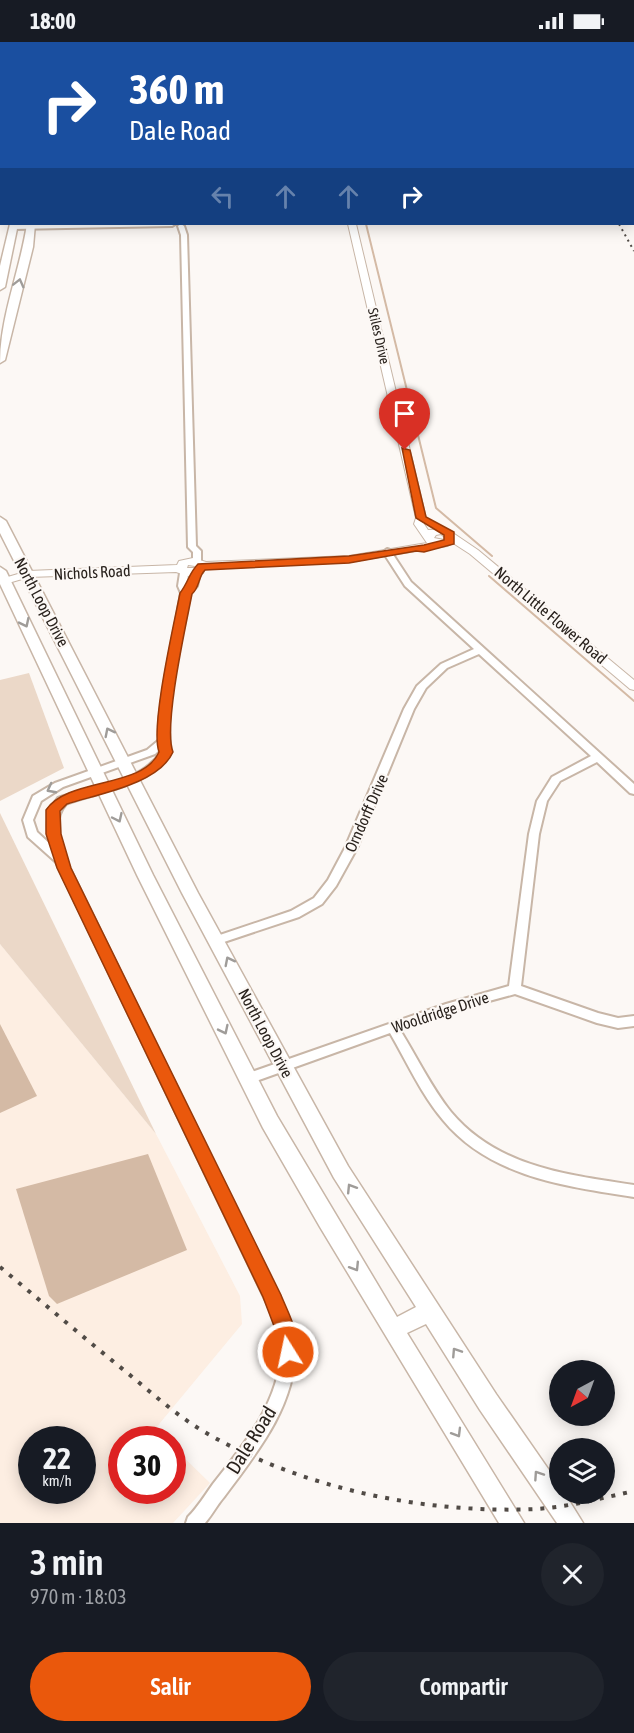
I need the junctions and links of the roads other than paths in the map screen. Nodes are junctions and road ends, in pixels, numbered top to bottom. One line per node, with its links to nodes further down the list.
1 (14, 225): 2 (street); 6 (main road)
2 (31, 225): 7 (main road, one-way to 2)
3 (180, 225): 5 (street, Dale Road); 5 (street)
4 (352, 225): 9 (street, Stiles Drive)
5 (184, 235): 15 (street, Dale Road)
6 (0, 287)
7 (5, 322): 8 (main road)
8 (0, 360)
9 (421, 518): 11 (street, Stiles Drive); 12 (street)
10 (0, 521): 16 (main road, North Loop Drive)
11 (428, 538): 12 (street, Nichols Road); 13 (street, Nichols Road)
12 (445, 539): 13 (street, Nichols Road); 19 (street, North Little Flower Road)
13 (416, 548): 14 (street, Nichols Road)
14 (387, 552): 15 (street, Nichols Road); 18 (street)
15 (191, 567): 16 (street, Nichols Road); 20 (street, Dale Road)
16 (28, 574): 17 (street, Nichols Road); 22 (main road, North Loop Drive, one-way to 16)
17 (2, 576): 24 (main road, North Loop Drive, one-way to 24)
18 (481, 650): 21 (street); 27 (street, Orndorff Drive)
19 (634, 686)
20 (162, 742): 22 (street, Dale Road); 23 (street, Dale Road)
21 (598, 757): 25 (street); 28 (street)
22 (124, 762): 23 (main road, North Loop Drive); 24 (street, Dale Road)
23 (132, 778): 24 (street, Dale Road); 27 (main road, North Loop Drive)
24 (100, 780): 26 (street, Dale Road); 26 (street, Dale Road, one-way to 26); 32 (main road, North Loop Drive, one-way to 32)
25 (634, 790)
26 (61, 860): 36 (street, Dale Road)
27 (218, 940): 31 (main road, North Loop Drive, one-way to 27)
28 (515, 989): 29 (street); 30 (street, Wooldridge Drive)
29 (634, 1021)
30 (393, 1028): 31 (street, Wooldridge Drive); 33 (street)
31 (284, 1067): 32 (street, Wooldridge Drive); 34 (main road, North Loop Drive, one-way to 31)
32 (248, 1080): 35 (main road, North Loop Drive, one-way to 35)
33 (634, 1191)
34 (430, 1311): 35 (main road); 38 (main road, North Loop Drive, one-way to 34)
35 (394, 1329): 37 (main road, North Loop Drive, one-way to 37)
36 (194, 1523)
37 (512, 1523)
38 (571, 1523)

